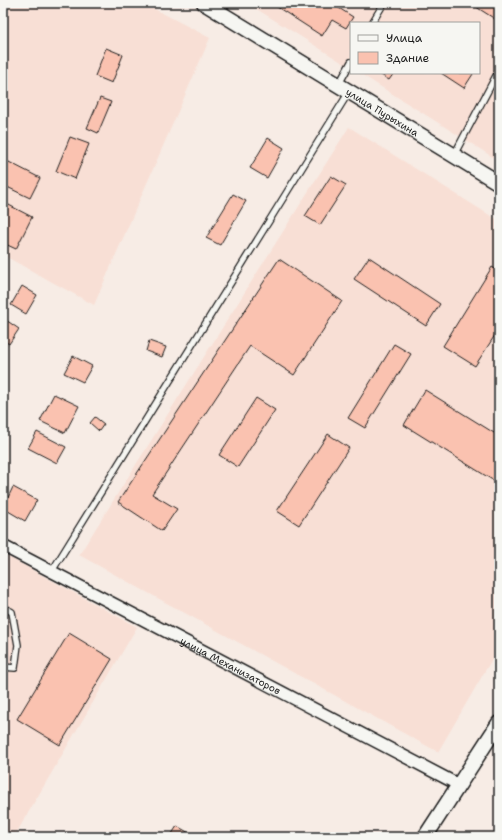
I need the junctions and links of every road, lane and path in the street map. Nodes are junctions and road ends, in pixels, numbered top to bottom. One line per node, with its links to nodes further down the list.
1 (204, 3): 6 (street, улица Пурыхина)
2 (384, 3): 3 (lane)
3 (373, 22)
4 (350, 66): 6 (lane)
5 (499, 70): 7 (lane)
6 (344, 88): 7 (street, улица Пурыхина); 10 (lane)
7 (454, 156): 8 (street, улица Пурыхина)
8 (499, 183)
9 (3, 546): 10 (street, улица Механизаторов)
10 (52, 571): 14 (street, улица Механизаторов)
11 (3, 607): 12 (lane)
12 (3, 667)
13 (499, 723): 14 (street)
14 (459, 785): 15 (street)
15 (425, 837)

